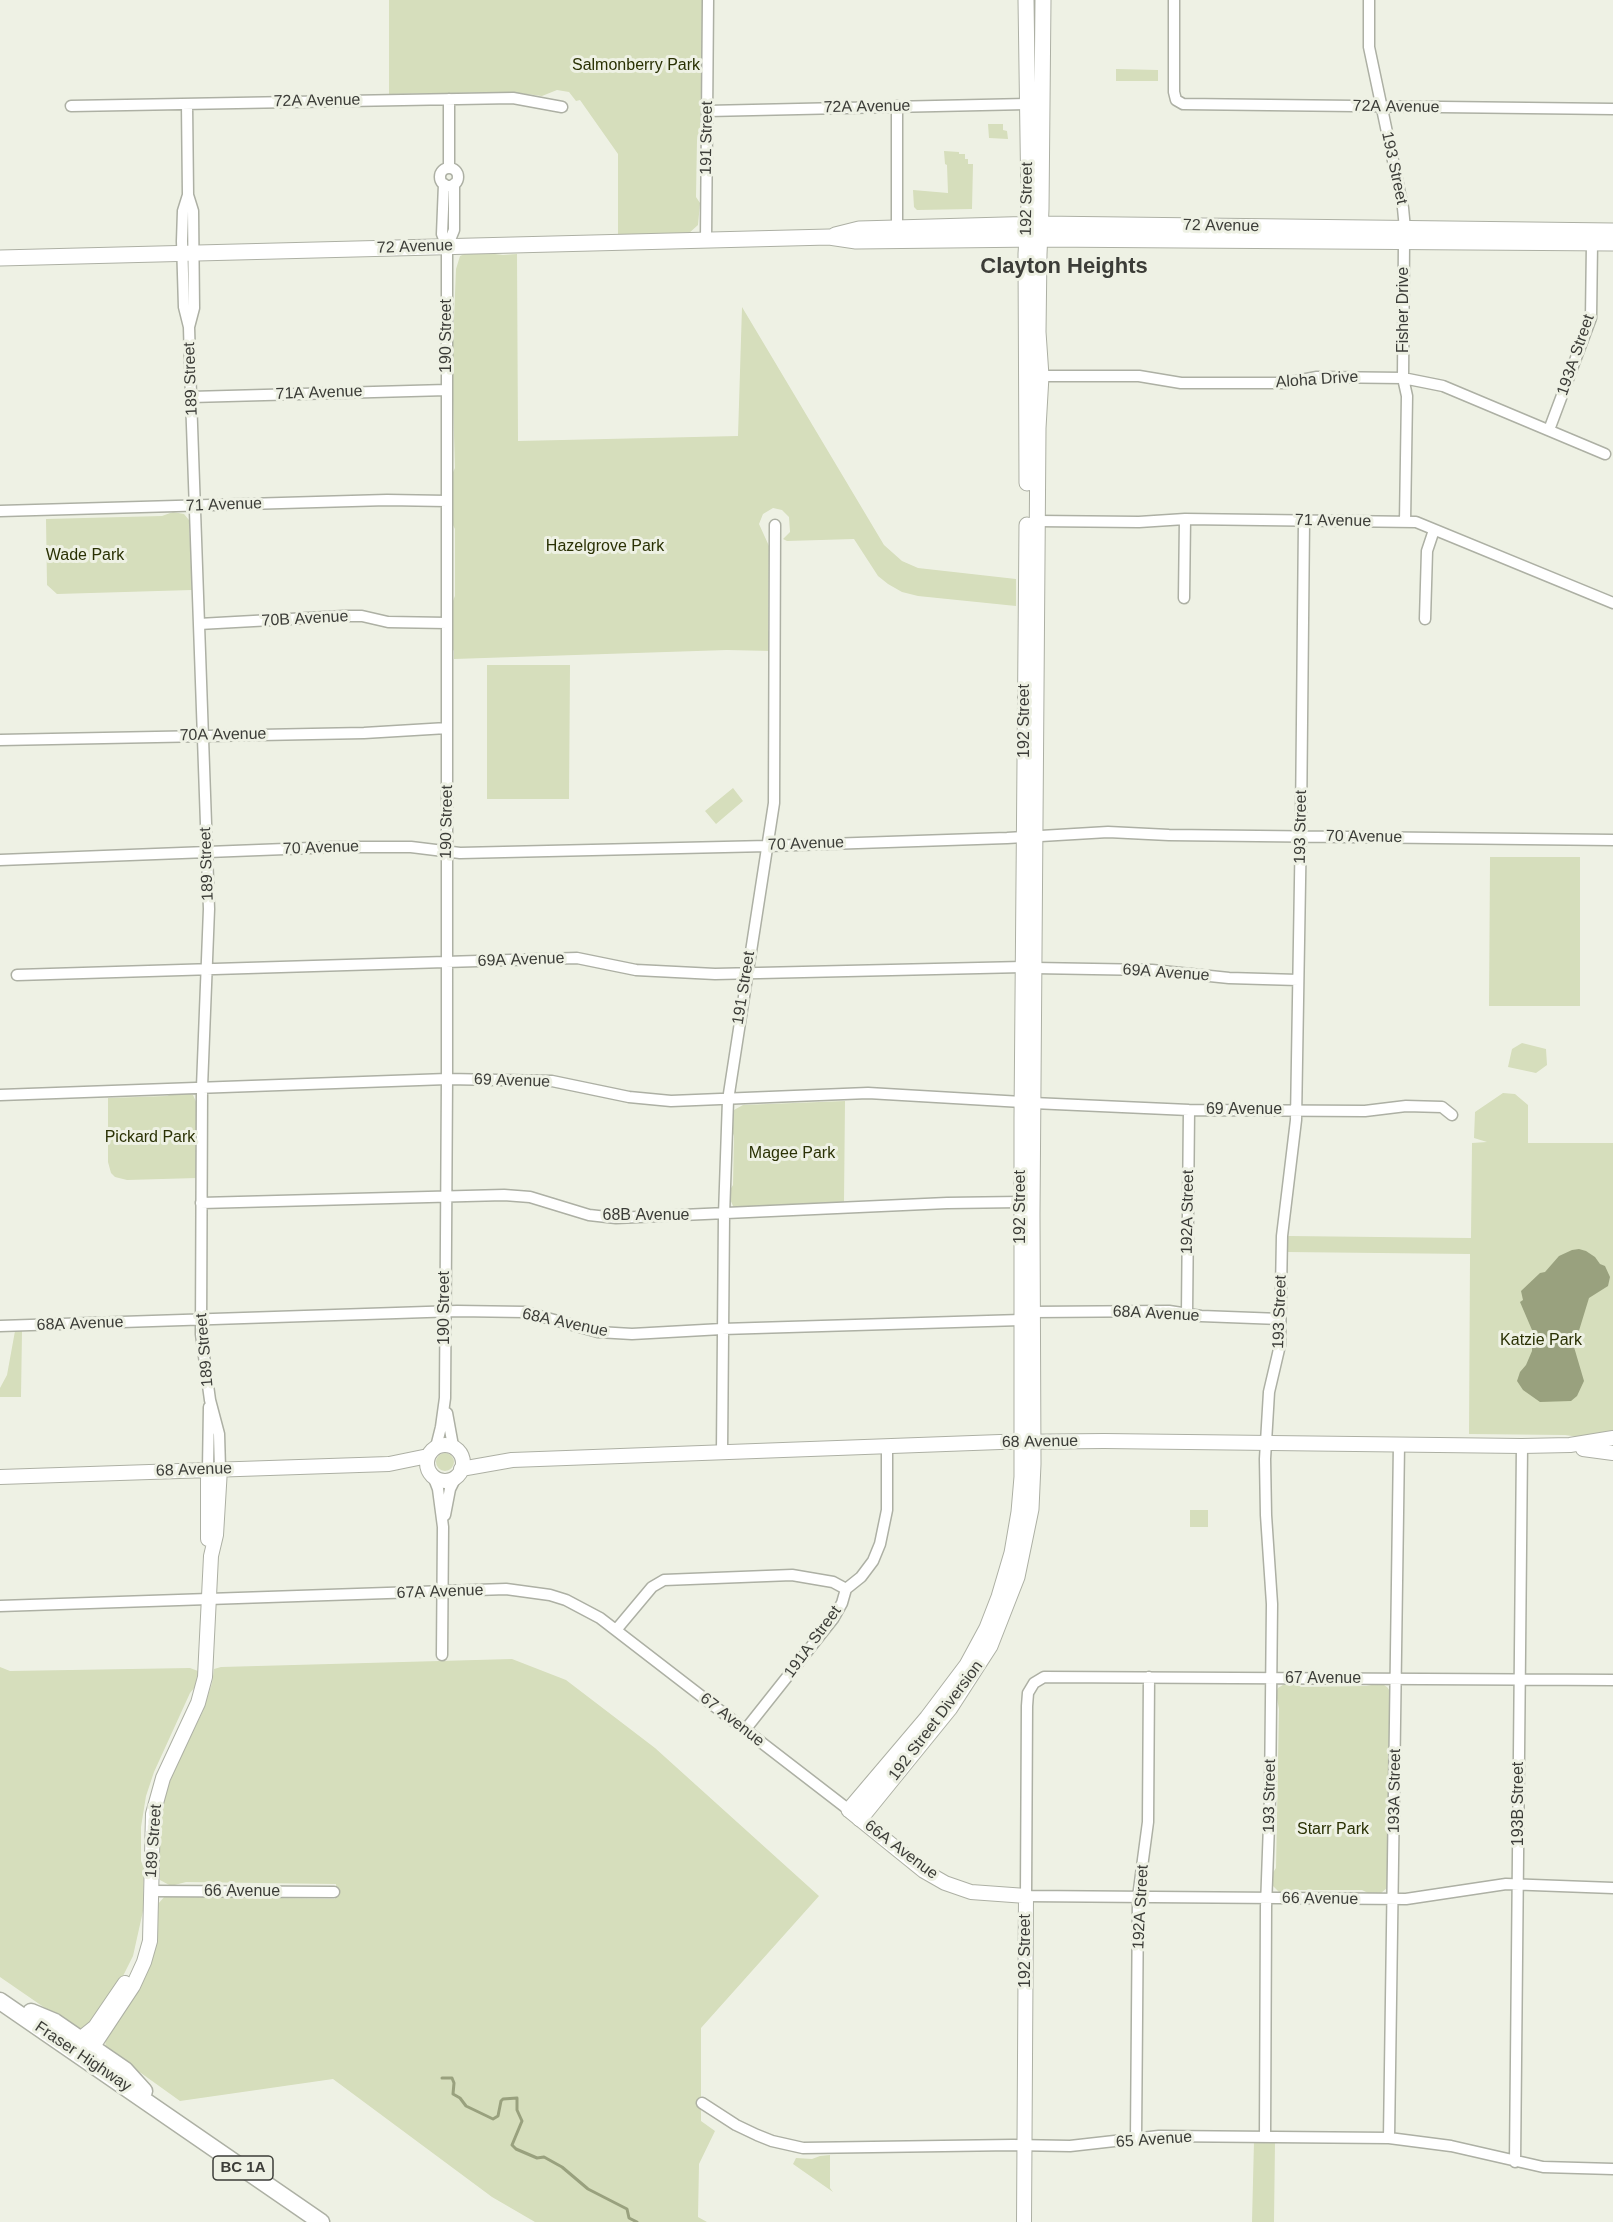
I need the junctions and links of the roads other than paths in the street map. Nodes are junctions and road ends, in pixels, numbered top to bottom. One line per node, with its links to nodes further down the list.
1 (708, 0): 14 (street, 191 Street)
2 (1026, 0): 8 (main road, 192 Street)
3 (1043, 0): 17 (main road, 192 Street)
4 (1174, 0): 12 (street, 72A Avenue)
5 (1369, 0): 12 (street, 193 Street)
6 (449, 99): 7 (street, 72A Avenue); 11 (street, 72A Avenue); 23 (street, 190 Street)
7 (187, 104): 9 (street, 72A Avenue); 24 (street, 189 Street)
8 (1027, 104): 10 (street, 72A Avenue); 17 (main road, 192 Street)
9 (70, 106)
10 (897, 106): 14 (street, 72A Avenue); 15 (street)
11 (562, 107)
12 (1381, 107): 13 (street, 72A Avenue); 18 (street, 193 Street)
13 (1613, 109)
14 (707, 111): 20 (street, 191 Street)
15 (897, 227): 17 (main road, 72 Avenue); 19 (main road, 72 Avenue)
16 (1613, 231): 18 (main road)
17 (1034, 232): 18 (main road, 72 Avenue); 18 (main road, 72 Avenue); 19 (main road, 72 Avenue); 26 (main road, 192 Street); 50 (main road, 192 Street)
18 (1404, 235): 21 (main road, 72 Avenue); 27 (street, Fisher Drive)
19 (829, 237): 20 (main road, 72 Avenue)
20 (706, 240): 23 (main road, 72 Avenue)
21 (1592, 243): 22 (main road, 72 Avenue); 30 (street, 193A Street)
22 (1613, 243)
23 (447, 246): 24 (main road, 72 Avenue); 28 (street, 190 Street)
24 (188, 253): 25 (main road, 72 Avenue); 29 (street, 189 Street)
25 (0, 258)
26 (1041, 376): 27 (street, Aloha Drive); 36 (main road, 192 Street)
27 (1403, 378): 30 (street, Aloha Drive); 38 (street, Fisher Drive)
28 (447, 390): 29 (street, 71A Avenue); 32 (street, 190 Street)
29 (191, 398): 33 (street, 189 Street)
30 (1549, 430): 31 (street, Aloha Drive)
31 (1605, 454)
32 (447, 501): 33 (street, 71 Avenue); 44 (street, 190 Street)
33 (194, 507): 34 (street, 71 Avenue); 45 (street, 189 Street)
34 (0, 511)
35 (1185, 519): 36 (street, 71 Avenue); 37 (street, 71 Avenue); 41 (street)
36 (1037, 521): 50 (main road, 192 Street)
37 (1304, 521): 38 (street, 71 Avenue); 49 (street, 193 Street)
38 (1405, 522): 40 (street, 71 Avenue)
39 (775, 525): 52 (street, 191 Street)
40 (1434, 530): 42 (street, 71 Avenue); 43 (street)
41 (1184, 598)
42 (1613, 603)
43 (1425, 619)
44 (447, 623): 45 (street, 70B Avenue); 46 (street, 190 Street)
45 (199, 624): 47 (street, 189 Street)
46 (447, 728): 47 (street, 70A Avenue); 54 (street, 190 Street)
47 (204, 735): 48 (street, 70A Avenue); 53 (street, 189 Street)
48 (0, 741)
49 (1301, 836): 50 (street, 70 Avenue); 51 (street, 70 Avenue); 61 (street, 193 Street)
50 (1030, 837): 52 (street, 70 Avenue); 57 (main road, 192 Street)
51 (1613, 840)
52 (768, 846): 54 (street, 70 Avenue); 59 (street, 191 Street)
53 (207, 852): 54 (street, 70 Avenue); 55 (street, 70 Avenue); 58 (street, 189 Street)
54 (447, 852): 56 (street, 190 Street)
55 (0, 860)
56 (447, 963): 58 (street, 69A Avenue); 59 (street, 69A Avenue); 62 (street, 190 Street)
57 (1029, 968): 59 (street, 69A Avenue); 61 (street, 69A Avenue); 66 (main road, 192 Street); 66 (main road, 192 Street)
58 (206, 970): 60 (street, 69A Avenue); 63 (street, 189 Street)
59 (746, 974): 65 (street, 191 Street)
60 (17, 975)
61 (1298, 980): 68 (street, 193 Street)
62 (447, 1079): 63 (street, 69 Avenue); 65 (street, 69 Avenue); 70 (street, 190 Street)
63 (202, 1087): 64 (street, 69 Avenue); 71 (street, 189 Street)
64 (0, 1095)
65 (728, 1100): 66 (street, 69 Avenue); 73 (street, 191 Street)
66 (1028, 1102): 67 (street, 69 Avenue); 72 (main road, 192 Street)
67 (1189, 1110): 68 (street, 69 Avenue); 75 (street, 192A Street)
68 (1296, 1110): 69 (street, 69 Avenue); 77 (street, 193 Street)
69 (1452, 1115)
70 (445, 1196): 71 (street, 68B Avenue); 73 (street, 68B Avenue); 74 (street, 190 Street)
71 (201, 1203): 78 (street, 189 Street)
72 (1027, 1208): 73 (street, 68B Avenue); 76 (main road, 192 Street)
73 (724, 1215): 80 (street, 191 Street)
74 (445, 1312): 78 (street, 68A Avenue); 80 (street, 68A Avenue); 81 (street, 190 Street)
75 (1187, 1314): 76 (street, 68A Avenue); 77 (street, 68A Avenue)
76 (1026, 1316): 80 (street, 68A Avenue); 83 (main road, 192 Street)
77 (1280, 1318): 84 (street, 193 Street)
78 (201, 1320): 79 (street, 68A Avenue); 95 (street, 189 Street)
79 (0, 1326)
80 (722, 1329): 91 (street, 191 Street)
81 (444, 1398): 89 (street, 190 Street); 90 (street, 190 Street)
82 (1613, 1438): 86 (street, 68 Avenue)
83 (1027, 1442): 84 (street, 68 Avenue); 87 (street, 68 Avenue); 113 (main road, 192 Street Diversion)
84 (1266, 1443): 85 (street, 68 Avenue); 107 (street, 193 Street)
85 (1399, 1444): 88 (street, 68 Avenue); 108 (street, 193A Street)
86 (1570, 1445): 88 (street, 68 Avenue); 92 (street, 68 Avenue)
87 (887, 1446): 91 (street, 68 Avenue); 100 (street, 191A Street)
88 (1522, 1446): 109 (street, 193B Street)
89 (457, 1450): 90 (street); 93 (street, 68 Avenue); 97 (street)
90 (432, 1451): 94 (street, 68 Avenue); 96 (street)
91 (722, 1452): 93 (street, 68 Avenue)
92 (1613, 1453)
93 (512, 1460): 97 (street, 68 Avenue)
94 (389, 1464): 95 (street, 68 Avenue); 96 (street, 68 Avenue)
95 (214, 1469): 98 (street, 68 Avenue); 102 (street, 189 Street)
96 (431, 1473): 97 (street); 99 (street)
97 (459, 1473): 99 (street)
98 (0, 1477)
99 (443, 1527): 101 (street)
100 (846, 1589): 104 (street); 112 (street, 191A Street)
101 (442, 1592): 102 (street, 67A Avenue); 104 (street, 67A Avenue); 105 (street)
102 (210, 1599): 103 (street, 67A Avenue); 116 (street, 189 Street)
103 (0, 1606)
104 (616, 1630): 112 (street, 67 Avenue)
105 (442, 1655)
106 (1149, 1677): 107 (street, 67 Avenue); 111 (street, 67 Avenue); 119 (street, 192A Street)
107 (1271, 1679): 108 (street, 67 Avenue); 120 (street, 193 Street)
108 (1396, 1679): 109 (street, 67 Avenue); 121 (street, 193A Street)
109 (1520, 1680): 110 (street, 67 Avenue); 114 (street, 193B Street)
110 (1613, 1680)
111 (1034, 1683): 118 (street, 192 Street)
112 (745, 1730): 113 (street, 67 Avenue)
113 (854, 1815): 118 (street, 66A Avenue)
114 (1519, 1884): 115 (street, 66 Avenue); 121 (street, 66 Avenue); 131 (street, 193B Street)
115 (1613, 1888)
116 (151, 1891): 117 (street, 66 Avenue); 124 (street, 189 Street)
117 (334, 1892)
118 (1026, 1896): 119 (street, 66 Avenue); 130 (street, 192 Street)
119 (1138, 1897): 120 (street, 66 Avenue); 128 (street, 192A Street)
120 (1266, 1898): 121 (street, 66 Avenue); 127 (street, 193 Street)
121 (1392, 1899): 129 (street, 193A Street)
122 (0, 2000): 123 (main road, Fraser Highway / BC 1A); 124 (main road, Fraser Highway)
123 (58, 2040): 124 (main road); 126 (main road, Fraser Highway / BC 1A)
124 (86, 2044): 126 (main road, Fraser Highway)
125 (702, 2103): 130 (street, 65 Avenue)
126 (165, 2114): 133 (main road, Fraser Highway / BC 1A)
127 (1264, 2137): 128 (street, 65 Avenue); 129 (street, 65 Avenue)
128 (1136, 2138): 130 (street, 65 Avenue)
129 (1389, 2138): 131 (street, 65 Avenue)
130 (1024, 2145): 134 (street, 192 Street)
131 (1515, 2162): 132 (street, 65 Avenue)
132 (1613, 2169)
133 (321, 2222)
134 (1024, 2222)

